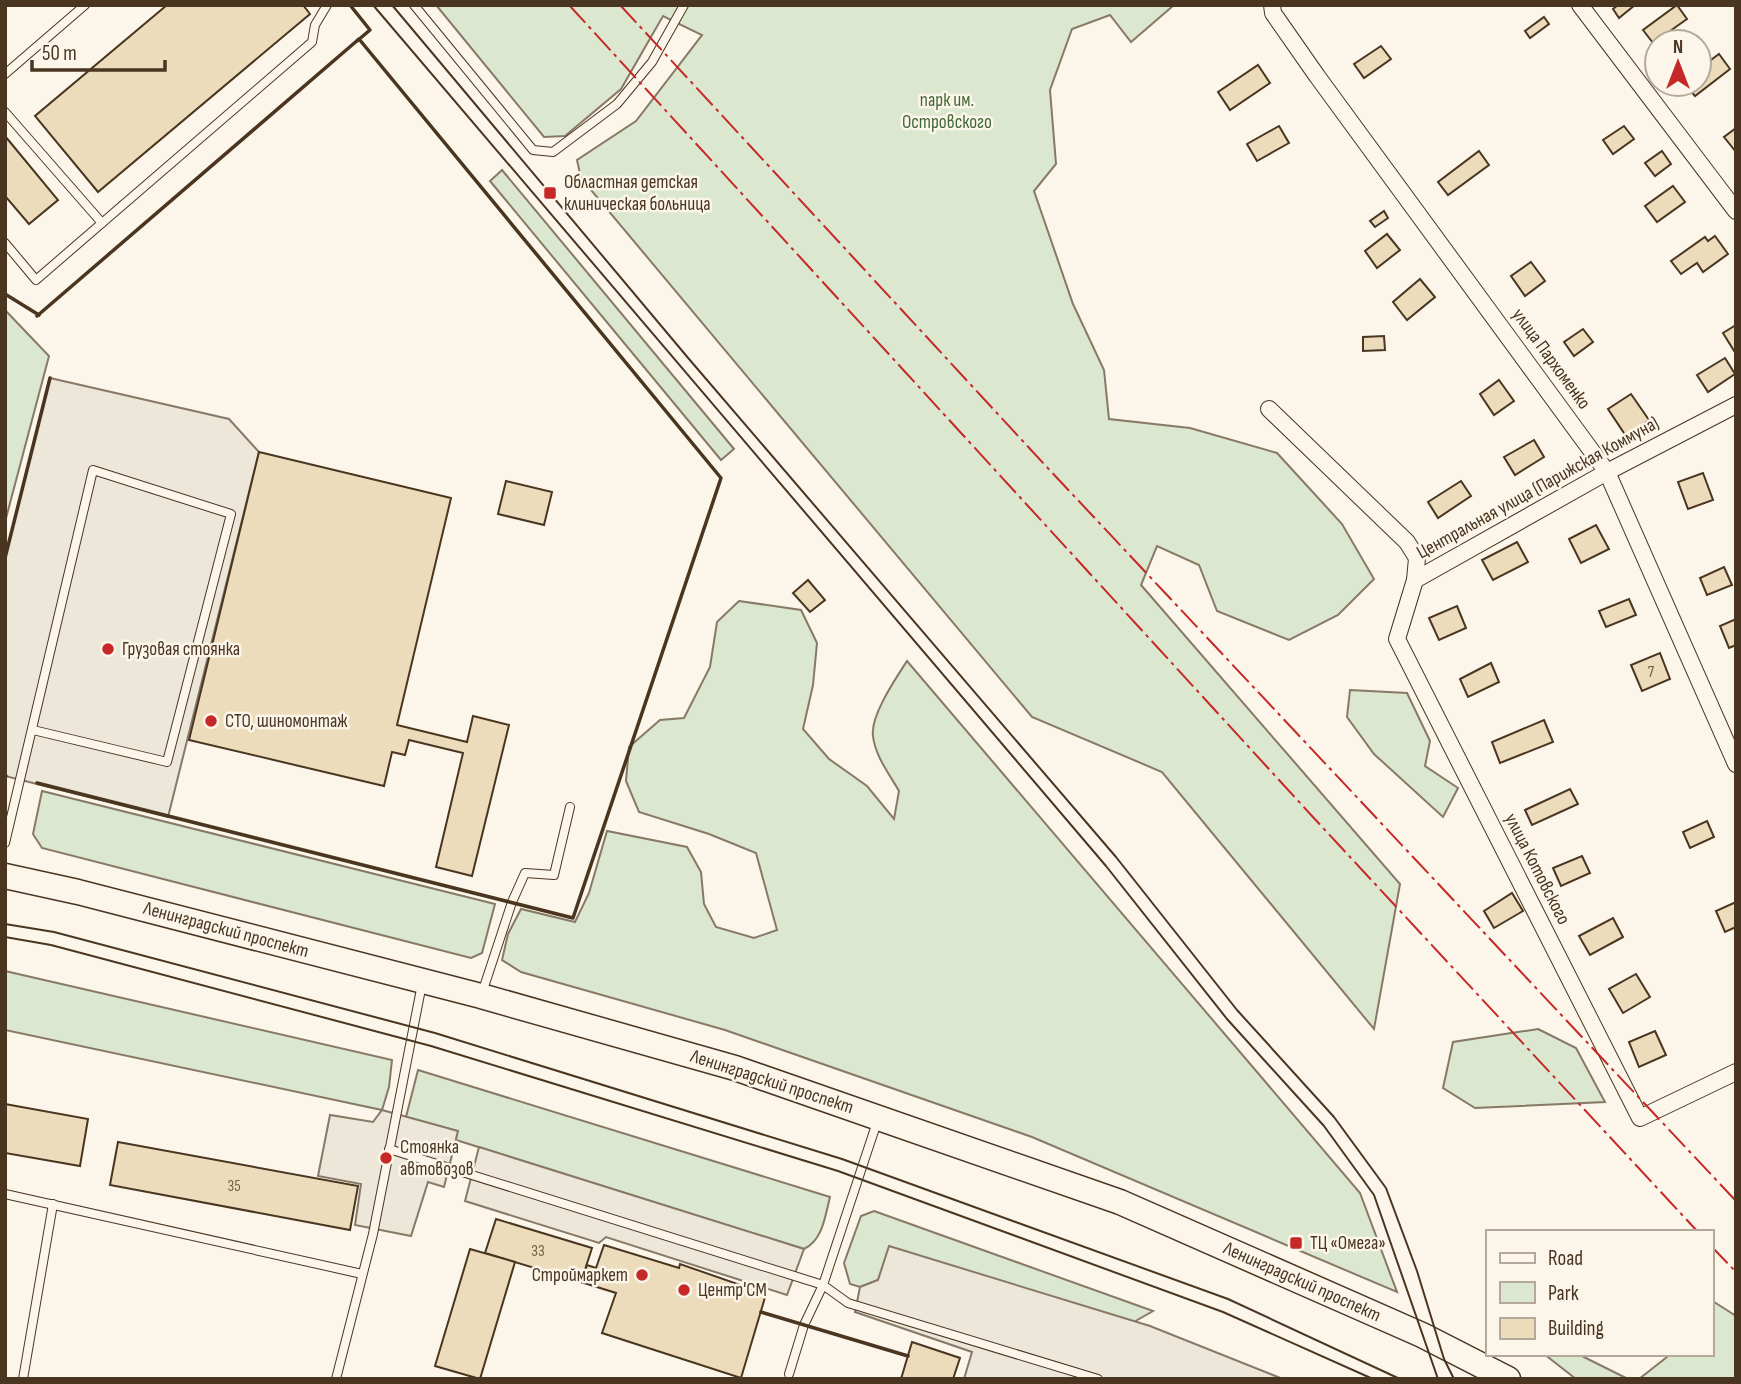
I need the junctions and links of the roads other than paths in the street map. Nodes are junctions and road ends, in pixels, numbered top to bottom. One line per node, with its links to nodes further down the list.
1 (85, 5): 7 (lane)
2 (327, 5): 10 (lane)
3 (414, 5): 4 (lane)
4 (684, 5)
5 (1580, 5): 9 (street)
6 (1272, 9): 14 (street, улица Пархоменко)
7 (5, 74)
8 (5, 112): 10 (lane)
9 (1736, 211)
10 (102, 223): 11 (lane)
11 (5, 243)
12 (1736, 405): 14 (street, Центральная улица (Парижская Коммуна))
13 (1269, 409): 15 (street)
14 (1607, 472): 15 (street, Центральная улица (Парижская Коммуна)); 18 (street, улица Пархоменко)
15 (1415, 580): 16 (street, Центральная улица (Парижская Коммуна))
16 (1397, 639): 24 (street, улица Котовского)
17 (33, 730): 17 (lane); 20 (lane)
18 (1736, 764)
19 (570, 807): 23 (lane)
20 (5, 843)
21 (5, 876): 22 (main road, Ленинградский проспект)
22 (422, 981): 23 (main road, Ленинградский проспект); 26 (lane)
23 (481, 996): 25 (main road, Ленинградский проспект)
24 (1736, 1072)
25 (879, 1116): 30 (lane); 35 (main road, Ленинградский проспект)
26 (389, 1149): 29 (lane); 30 (lane)
27 (5, 1194): 28 (lane)
28 (53, 1204): 29 (lane); 32 (lane)
29 (362, 1274): 33 (lane)
30 (823, 1285): 31 (lane); 34 (lane)
31 (789, 1374)
32 (23, 1379)
33 (336, 1379)
34 (1098, 1379)
35 (1508, 1379)

